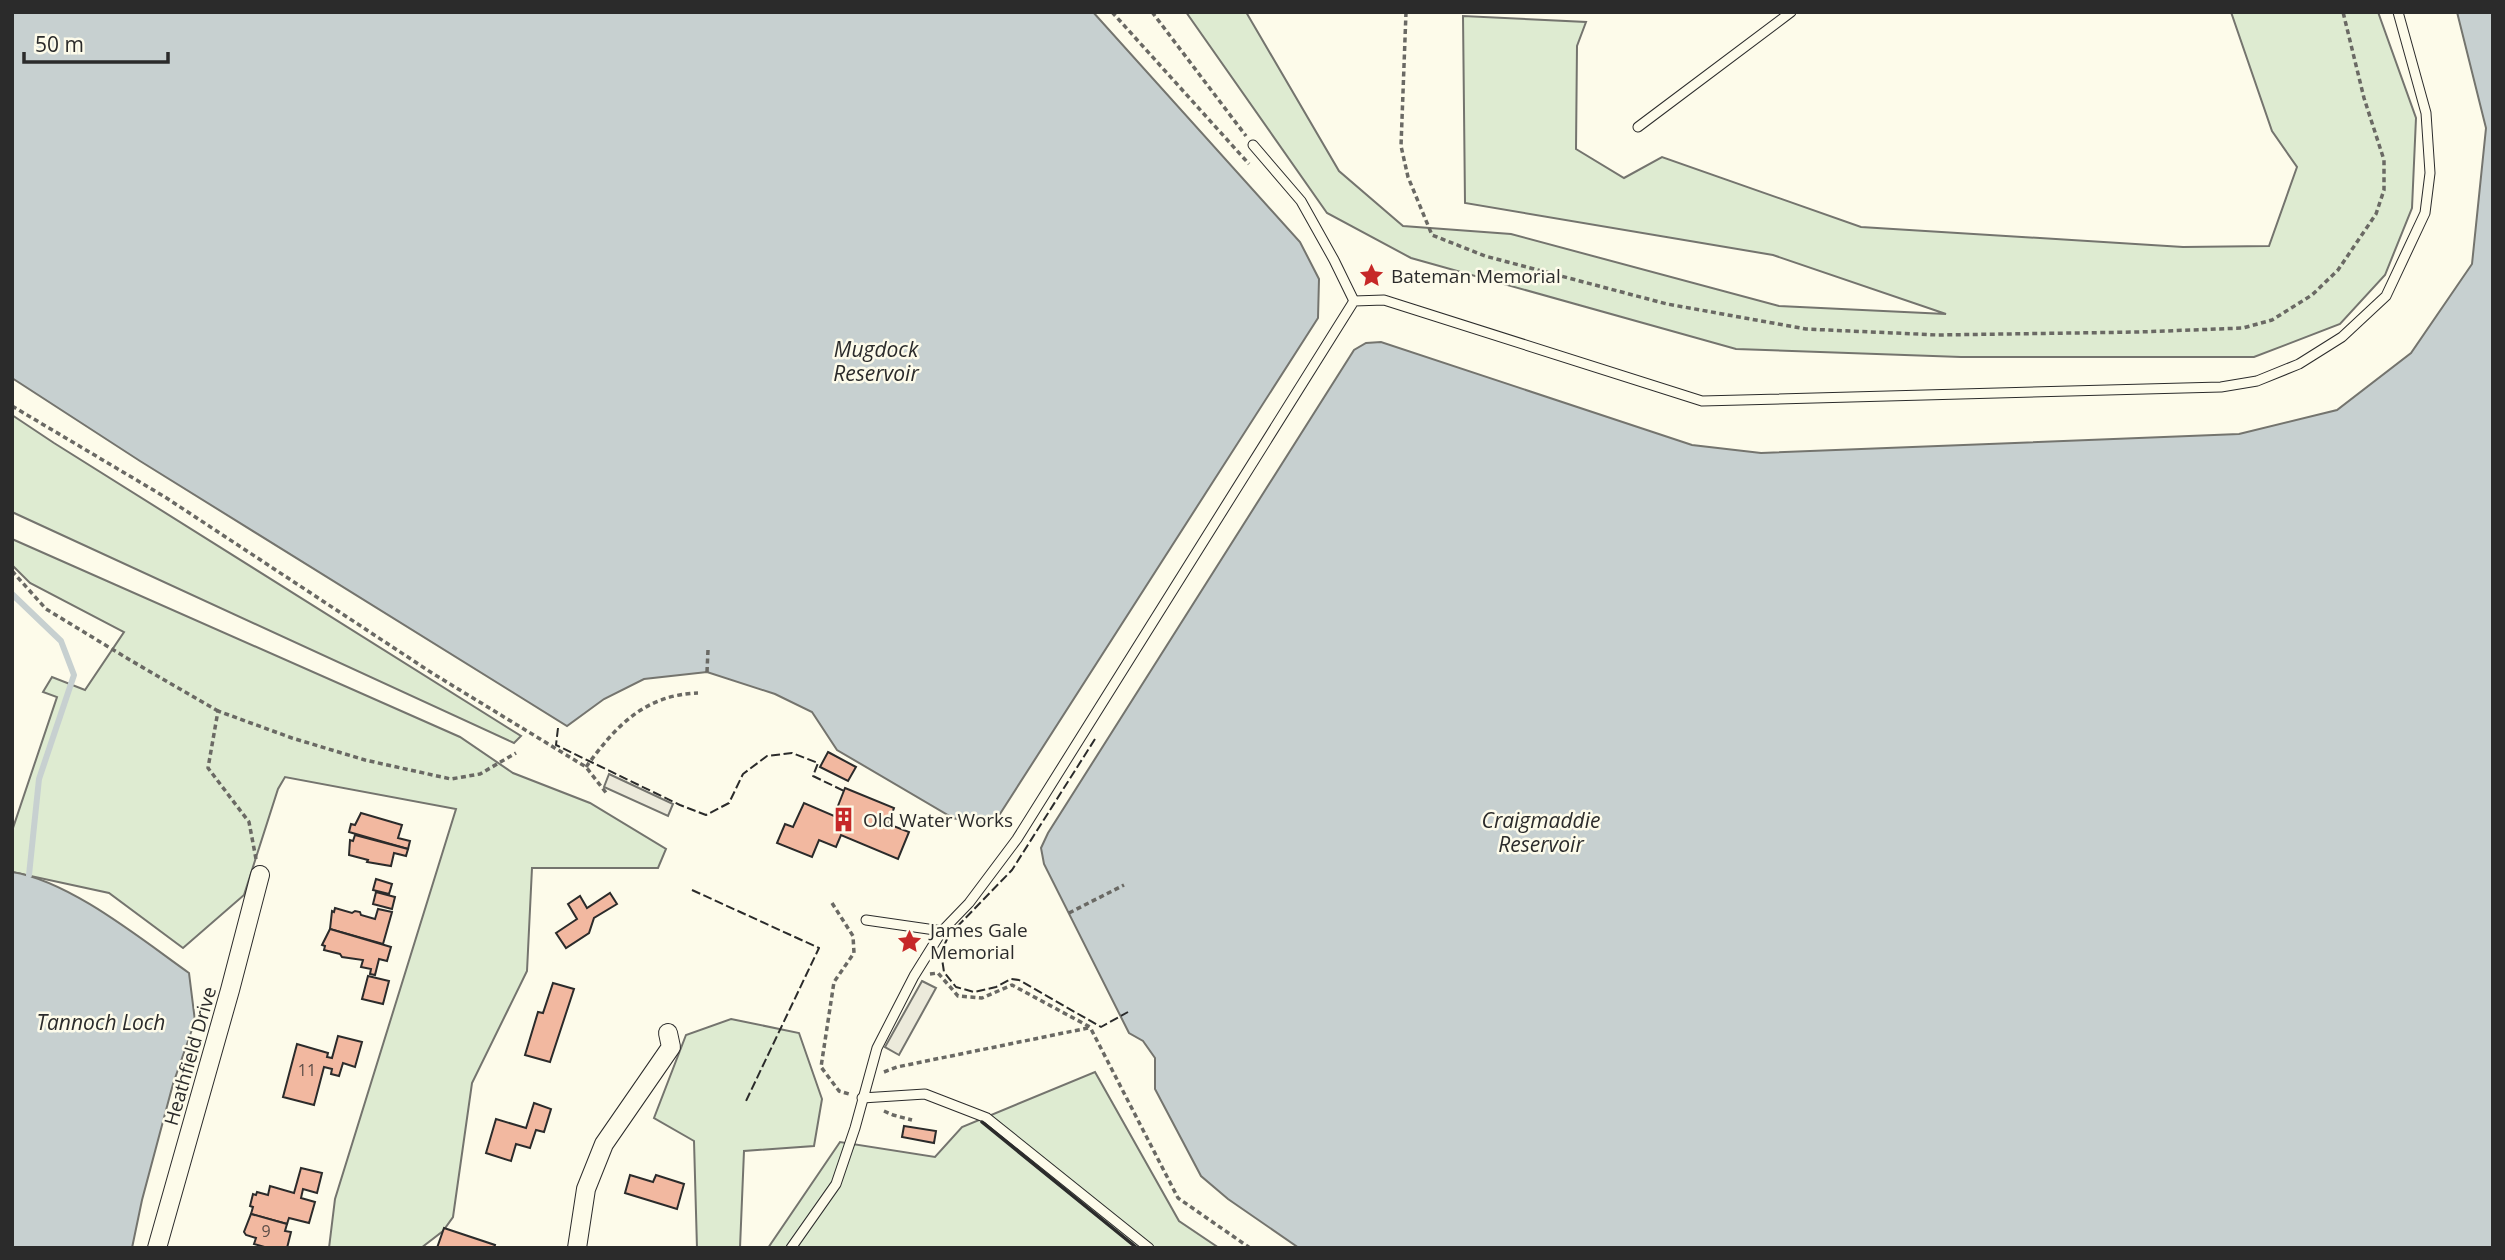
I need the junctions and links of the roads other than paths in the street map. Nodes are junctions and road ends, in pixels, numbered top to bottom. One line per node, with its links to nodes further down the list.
1 (1791, 12): 3 (lane)
2 (2398, 12): 5 (lane)
3 (1638, 127)
4 (1253, 145): 5 (lane)
5 (1354, 301): 8 (lane)
6 (260, 874): 11 (street, Heathfield Drive)
7 (866, 920): 8 (lane)
8 (942, 931): 10 (lane)
9 (668, 1032): 12 (street)
10 (862, 1098): 13 (lane); 14 (lane)
11 (157, 1248)
12 (577, 1248)
13 (791, 1248)
14 (1149, 1248)

